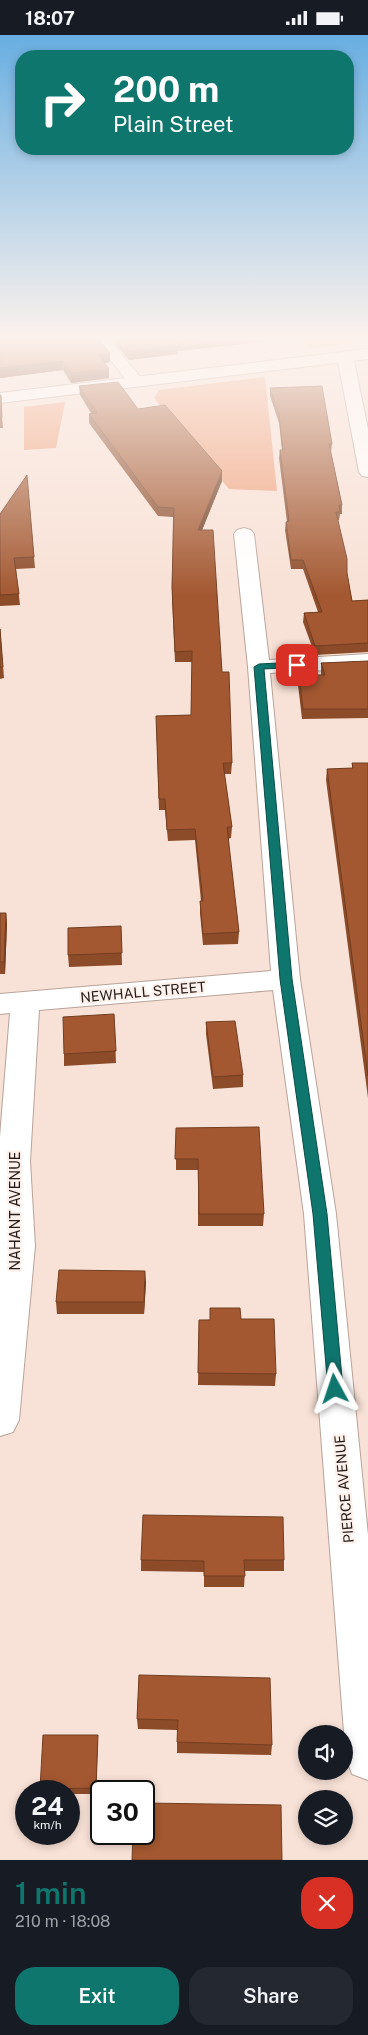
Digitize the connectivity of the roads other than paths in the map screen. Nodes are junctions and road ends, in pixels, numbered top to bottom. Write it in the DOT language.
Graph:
graph roads {
  1 [pos="359,425"];
  2 [pos="368,471"];
  3 [pos="244,534"];
  4 [pos="368,661"];
  5 [pos="259,667"];
  6 [pos="286,979"];
  7 [pos="13,1003"];
  8 [pos="9,1246"];
  9 [pos="0,1420"];
  10 [pos="368,1758"];
  1 -- 2 [label="street"];
  3 -- 5 [label="street, PIERCE AVENUE"];
  4 -- 5 [label="street"];
  5 -- 6 [label="street, PIERCE AVENUE"];
  6 -- 7 [label="street, NEWHALL STREET"];
  6 -- 10 [label="street, PIERCE AVENUE"];
  7 -- 8 [label="street, NAHANT AVENUE"];
  8 -- 9 [label="street, NAHANT AVENUE"];
}
